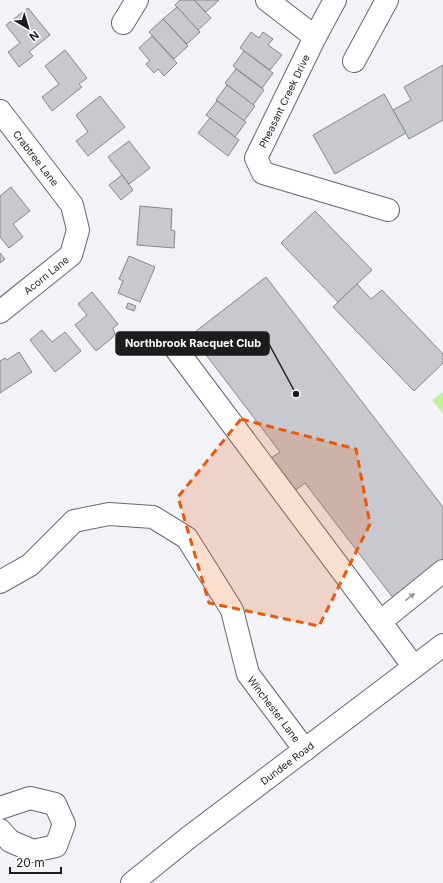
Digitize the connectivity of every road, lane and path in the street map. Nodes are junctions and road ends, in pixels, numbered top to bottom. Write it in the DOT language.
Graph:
graph roads {
  1 [pos="137,0"];
  2 [pos="267,0"];
  3 [pos="335,0"];
  4 [pos="387,0"];
  5 [pos="123,23"];
  6 [pos="315,37"];
  7 [pos="354,61"];
  8 [pos="0,111"];
  9 [pos="72,205"];
  10 [pos="388,210"];
  11 [pos="0,312"];
  12 [pos="173,345"];
  13 [pos="443,571"];
  14 [pos="0,582"];
  15 [pos="380,622"];
  16 [pos="443,645"];
  17 [pos="414,667"];
  18 [pos="305,750"];
  19 [pos="0,808"];
  20 [pos="0,830"];
  21 [pos="132,883"];
  1 -- 5 [label="street"];
  2 -- 6 [label="street"];
  3 -- 6 [label="street, Pheasant Creek Drive"];
  4 -- 7 [label="street"];
  6 -- 10 [label="street, Pheasant Creek Drive"];
  8 -- 9 [label="street, Crabtree Lane"];
  9 -- 11 [label="street, Acorn Lane"];
  12 -- 15 [label="street"];
  15 -- 13 [label="street, one-way"];
  14 -- 18 [label="street, Winchester Lane"];
  15 -- 17 [label="street"];
  16 -- 17 [label="street, Dundee Road"];
  17 -- 18 [label="street, Dundee Road"];
  18 -- 21 [label="street, Dundee Road"];
  19 -- 20 [label="street"];
}
